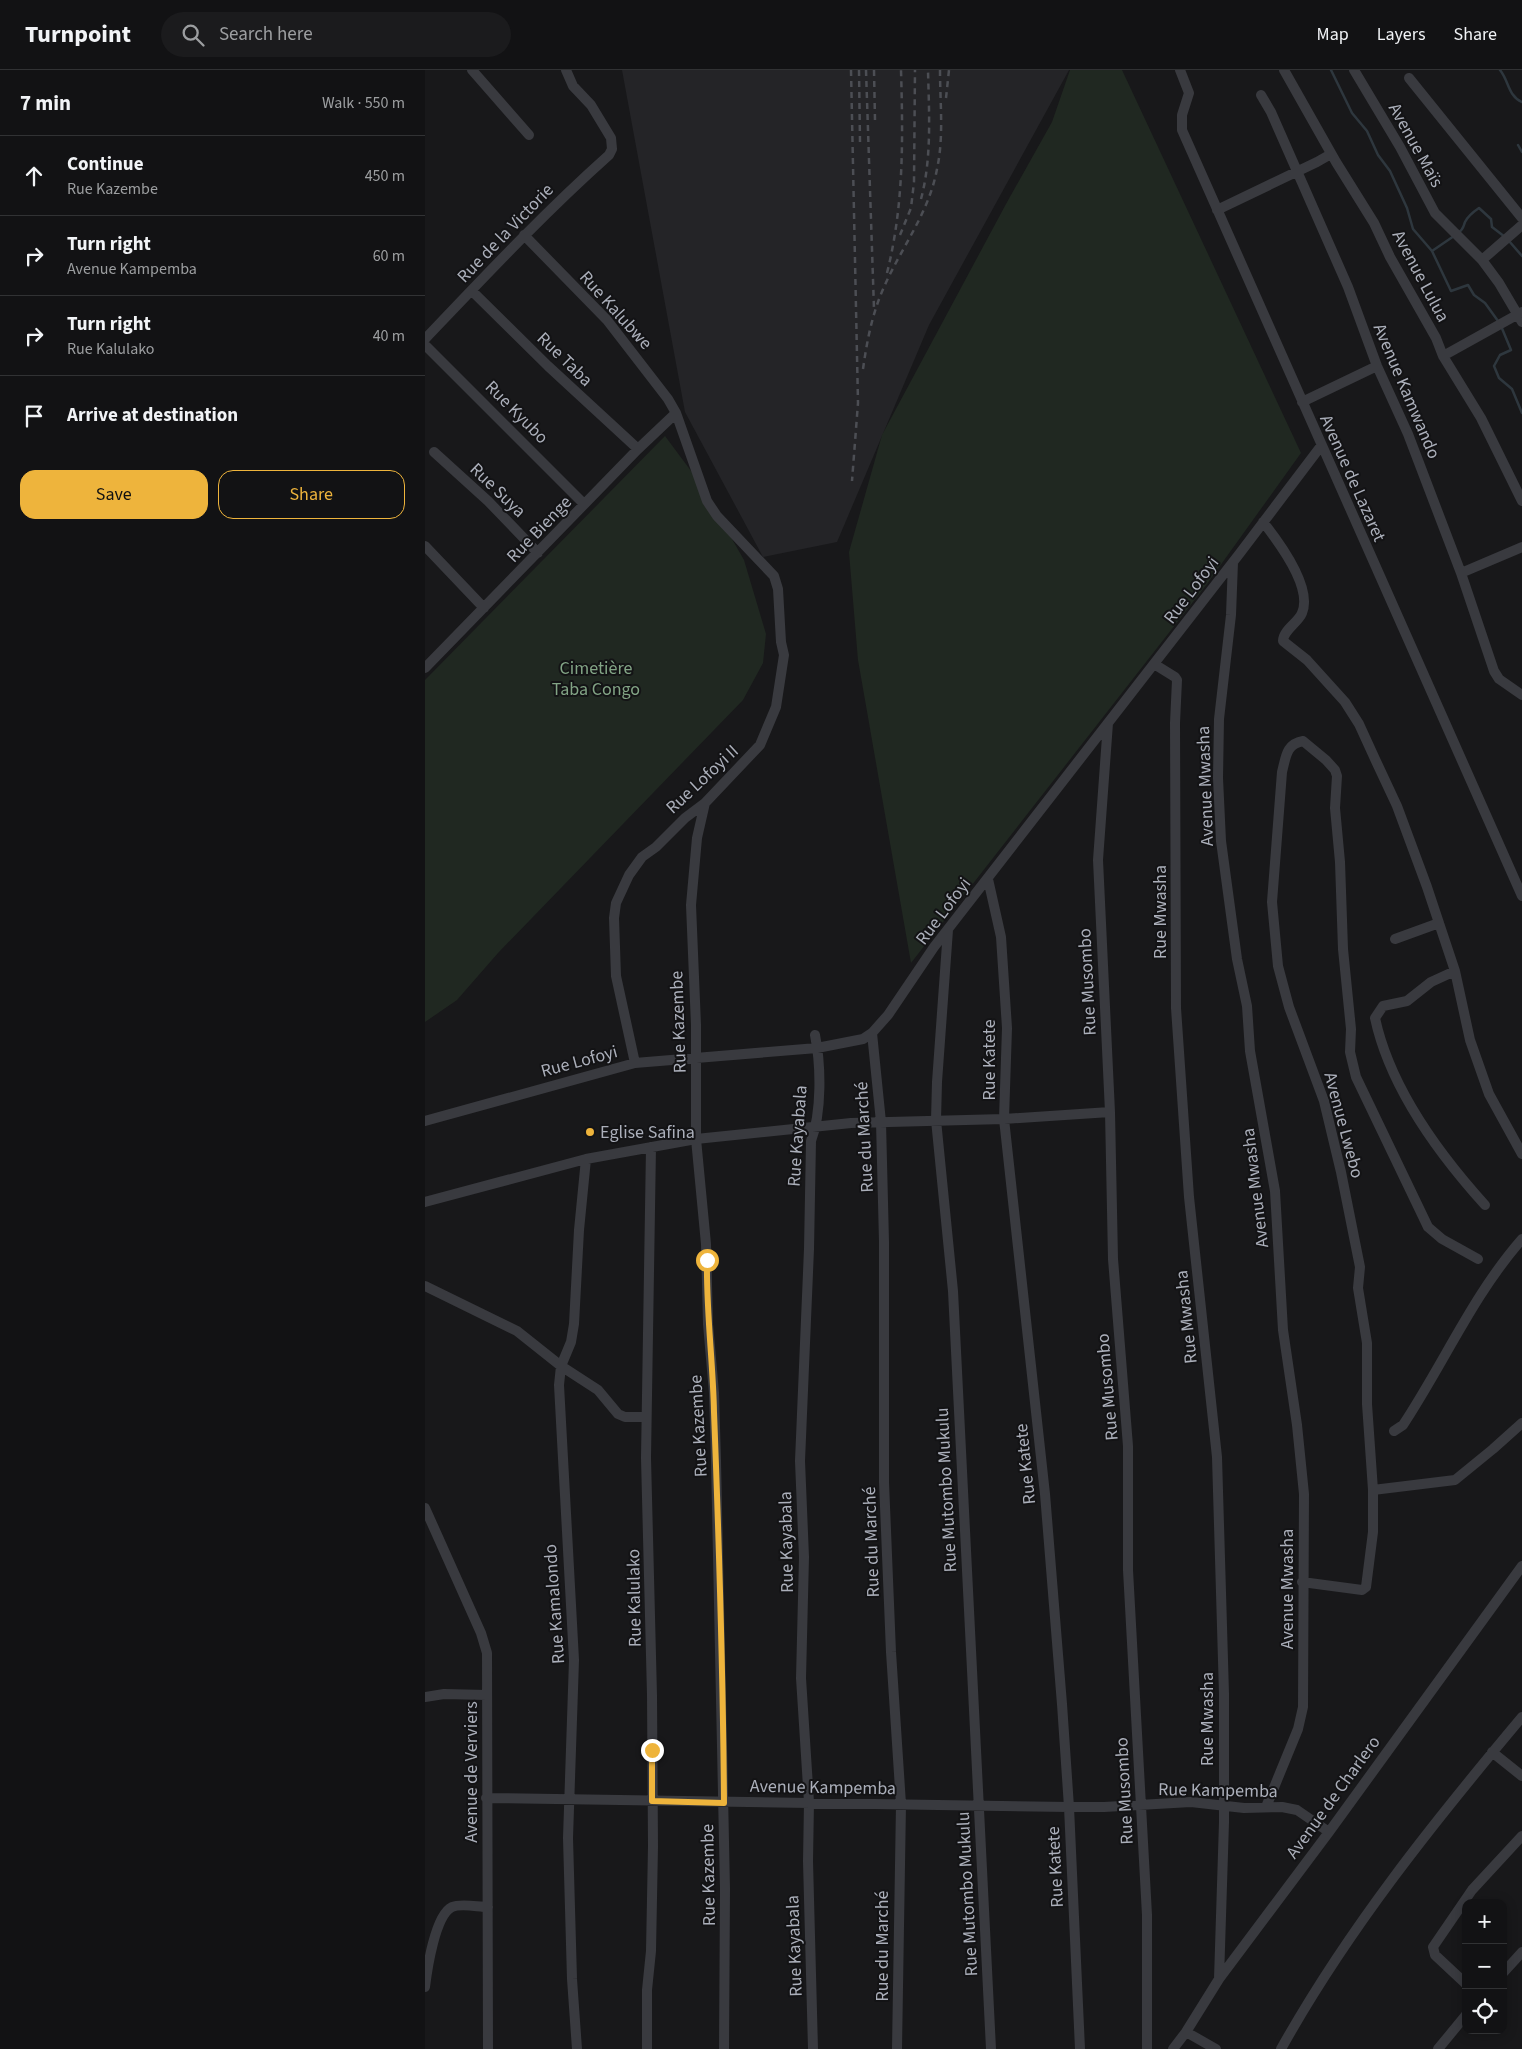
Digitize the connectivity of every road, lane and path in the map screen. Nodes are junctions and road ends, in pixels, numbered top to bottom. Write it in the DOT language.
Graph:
graph roads {
  1 [pos="472,70"];
  2 [pos="487,70"];
  3 [pos="565,70"];
  4 [pos="1181,70"];
  5 [pos="1284,70"];
  6 [pos="1354,70"];
  7 [pos="1409,78"];
  8 [pos="481,80"];
  9 [pos="1261,95"];
  10 [pos="529,135"];
  11 [pos="1331,154"];
  12 [pos="1297,170"];
  13 [pos="1217,210"];
  14 [pos="1522,218"];
  15 [pos="1522,225"];
  16 [pos="524,234"];
  17 [pos="1482,260"];
  18 [pos="472,291"];
  19 [pos="1521,316"];
  20 [pos="425,339"];
  21 [pos="425,345"];
  22 [pos="1443,356"];
  23 [pos="1377,366"];
  24 [pos="1302,402"];
  25 [pos="676,413"];
  26 [pos="1321,446"];
  27 [pos="638,449"];
  28 [pos="434,452"];
  29 [pos="1522,500"];
  30 [pos="584,504"];
  31 [pos="1263,522"];
  32 [pos="425,546"];
  33 [pos="1522,547"];
  34 [pos="538,553"];
  35 [pos="1233,562"];
  36 [pos="1461,573"];
  37 [pos="484,608"];
  38 [pos="425,652"];
  39 [pos="429,664"];
  40 [pos="1154,664"];
  41 [pos="1522,695"];
  42 [pos="1108,723"];
  43 [pos="705,804"];
  44 [pos="988,879"];
  45 [pos="1522,896"];
  46 [pos="1439,923"];
  47 [pos="948,929"];
  48 [pos="1395,939"];
  49 [pos="1455,971"];
  50 [pos="872,1033"];
  51 [pos="815,1035"];
  52 [pos="817,1048"];
  53 [pos="697,1059"];
  54 [pos="635,1063"];
  55 [pos="1110,1112"];
  56 [pos="936,1120"];
  57 [pos="1005,1120"];
  58 [pos="425,1121"];
  59 [pos="881,1122"];
  60 [pos="816,1126"];
  61 [pos="696,1139"];
  62 [pos="651,1147"];
  63 [pos="1522,1154"];
  64 [pos="586,1159"];
  65 [pos="425,1202"];
  66 [pos="1485,1204"];
  67 [pos="1522,1240"];
  68 [pos="1478,1259"];
  69 [pos="425,1286"];
  70 [pos="561,1366"];
  71 [pos="647,1417"];
  72 [pos="1522,1423"];
  73 [pos="1394,1430"];
  74 [pos="1373,1490"];
  75 [pos="425,1508"];
  76 [pos="1522,1566"];
  77 [pos="1302,1582"];
  78 [pos="487,1695"];
  79 [pos="425,1697"];
  80 [pos="1522,1717"];
  81 [pos="1492,1752"];
  82 [pos="1522,1776"];
  83 [pos="487,1798"];
  84 [pos="570,1799"];
  85 [pos="652,1801"];
  86 [pos="809,1802"];
  87 [pos="724,1803"];
  88 [pos="901,1804"];
  89 [pos="1224,1804"];
  90 [pos="1141,1805"];
  91 [pos="979,1806"];
  92 [pos="1069,1807"];
  93 [pos="1266,1807"];
  94 [pos="1329,1832"];
  95 [pos="1522,1836"];
  96 [pos="487,1907"];
  97 [pos="1522,1952"];
  98 [pos="1507,1968"];
  99 [pos="1219,1979"];
  100 [pos="1462,1980"];
  101 [pos="425,1987"];
  102 [pos="1462,2020"];
  103 [pos="1186,2032"];
  104 [pos="488,2049"];
  105 [pos="577,2049"];
  106 [pos="647,2049"];
  107 [pos="724,2049"];
  108 [pos="813,2049"];
  109 [pos="897,2049"];
  110 [pos="991,2049"];
  111 [pos="1080,2049"];
  112 [pos="1147,2049"];
  113 [pos="1173,2049"];
  114 [pos="1216,2049"];
  115 [pos="1281,2049"];
  116 [pos="1438,2049"];
  1 -- 8 [label="street"];
  2 -- 8 [label="street"];
  3 -- 16 [label="street, Rue de la Victorie"];
  4 -- 13 [label="street, Avenue de Lazaret"];
  5 -- 11 [label="street, Avenue Lulua"];
  6 -- 17 [label="street, Avenue Maïs"];
  7 -- 14 [label="street"];
  8 -- 10 [label="street"];
  9 -- 12 [label="street, Avenue Kamwando"];
  11 -- 12 [label="street"];
  11 -- 22 [label="street, Avenue Lulua"];
  12 -- 13 [label="street"];
  12 -- 23 [label="street, Avenue Kamwando"];
  13 -- 24 [label="street, Avenue de Lazaret"];
  15 -- 17 [label="street"];
  16 -- 18 [label="street, Rue de la Victorie"];
  16 -- 25 [label="street, Rue Kalubwe"];
  17 -- 19 [label="street, Avenue Maïs"];
  18 -- 20 [label="street, Rue de la Victorie"];
  18 -- 27 [label="street, Rue Taba"];
  19 -- 22 [label="street"];
  21 -- 30 [label="street, Rue Kyubo"];
  22 -- 29 [label="street, Avenue Lulua"];
  23 -- 24 [label="street"];
  23 -- 36 [label="street, Avenue Kamwando"];
  24 -- 26 [label="street, Avenue de Lazaret"];
  25 -- 27 [label="street, Rue Bienge"];
  25 -- 43 [label="street, Rue Lofoyi II"];
  26 -- 31 [label="street, Rue Lofoyi"];
  26 -- 45 [label="street, Avenue de Lazaret"];
  27 -- 30 [label="street, Rue Bienge"];
  28 -- 34 [label="street, Rue Suya"];
  30 -- 34 [label="street, Rue Bienge"];
  31 -- 35 [label="street, Rue Lofoyi"];
  31 -- 46 [label="street"];
  32 -- 37 [label="street"];
  33 -- 36 [label="street"];
  34 -- 37 [label="street, Rue Bienge"];
  35 -- 40 [label="street, Rue Lofoyi"];
  35 -- 77 [label="street, Avenue Mwasha"];
  36 -- 41 [label="street, Avenue Kamwando"];
  37 -- 39 [label="street, Rue Bienge"];
  38 -- 39 [label="street"];
  40 -- 42 [label="street, Rue Lofoyi"];
  40 -- 89 [label="street, Rue Mwasha"];
  42 -- 44 [label="street, Rue Lofoyi"];
  42 -- 55 [label="street, Rue Musombo"];
  43 -- 53 [label="street, Rue Kazembe"];
  43 -- 54 [label="street, Rue Lofoyi II"];
  44 -- 47 [label="street, Rue Lofoyi"];
  44 -- 57 [label="street, Rue Katete"];
  46 -- 48 [label="street"];
  46 -- 49 [label="street"];
  47 -- 50 [label="street, Rue Lofoyi"];
  47 -- 56 [label="street, Rue Mutombo Mukulu"];
  49 -- 63 [label="street"];
  49 -- 66 [label="street"];
  50 -- 52 [label="street, Rue Lofoyi"];
  50 -- 59 [label="street, Rue du Marché"];
  51 -- 52 [label="street, Rue Kayabala"];
  52 -- 53 [label="street, Rue Lofoyi"];
  52 -- 60 [label="street, Rue Kayabala"];
  53 -- 54 [label="street, Rue Lofoyi"];
  53 -- 61 [label="street, Rue Kazembe"];
  54 -- 58 [label="street, Rue Lofoyi"];
  55 -- 57 [label="street"];
  55 -- 90 [label="street, Rue Musombo"];
  56 -- 57 [label="street"];
  56 -- 59 [label="street"];
  56 -- 91 [label="street, Rue Mutombo Mukulu"];
  57 -- 92 [label="street, Rue Katete"];
  59 -- 60 [label="street"];
  59 -- 88 [label="street, Rue du Marché"];
  60 -- 61 [label="street"];
  60 -- 86 [label="street, Rue Kayabala"];
  61 -- 62 [label="street"];
  61 -- 87 [label="street, Rue Kazembe"];
  62 -- 64 [label="street"];
  62 -- 71 [label="street, Rue Kalulako"];
  64 -- 65 [label="street"];
  64 -- 70 [label="street, Rue Kamalondo"];
  67 -- 73 [label="street"];
  68 -- 74 [label="street, Avenue Lwebo"];
  69 -- 70 [label="street"];
  70 -- 71 [label="street"];
  70 -- 84 [label="street, Rue Kamalondo"];
  71 -- 85 [label="street, Rue Kalulako"];
  72 -- 74 [label="street"];
  74 -- 77 [label="street, Avenue Lwebo"];
  75 -- 78 [label="street, Avenue de Verviers"];
  76 -- 94 [label="street, Avenue de Charlero"];
  77 -- 93 [label="street, Avenue Mwasha"];
  78 -- 79 [label="street"];
  78 -- 83 [label="street, Avenue de Verviers"];
  80 -- 81 [label="street"];
  81 -- 82 [label="street"];
  81 -- 115 [label="street"];
  83 -- 84 [label="street, Avenue Kampemba"];
  83 -- 96 [label="street, Avenue de Verviers"];
  84 -- 85 [label="street, Avenue Kampemba"];
  84 -- 105 [label="street, Rue Kamalondo"];
  85 -- 87 [label="street, Avenue Kampemba"];
  85 -- 106 [label="street, Rue Kalulako"];
  86 -- 87 [label="street, Avenue Kampemba"];
  86 -- 88 [label="street, Avenue Kampemba"];
  86 -- 108 [label="street, Rue Kayabala"];
  87 -- 107 [label="street, Rue Kazembe"];
  88 -- 91 [label="street, Avenue Kampemba"];
  88 -- 109 [label="street, Rue du Marché"];
  89 -- 90 [label="street, Rue Kampemba"];
  89 -- 93 [label="street, Rue Kampemba"];
  89 -- 99 [label="street, Rue Mwasha"];
  90 -- 92 [label="street, Rue Kampemba"];
  90 -- 112 [label="street, Rue Musombo"];
  91 -- 92 [label="street, Rue Kampemba"];
  91 -- 110 [label="street, Rue Mutombo Mukulu"];
  92 -- 111 [label="street, Rue Katete"];
  93 -- 94 [label="street, Rue Kampemba"];
  94 -- 99 [label="street, Avenue de Charlero"];
  95 -- 100 [label="street"];
  96 -- 101 [label="street"];
  96 -- 104 [label="street, Avenue de Verviers"];
  97 -- 98 [label="street"];
  99 -- 103 [label="street, Avenue de Charlero"];
  102 -- 116 [label="street"];
  103 -- 113 [label="street, Avenue de Charlero"];
  103 -- 114 [label="street"];
}
